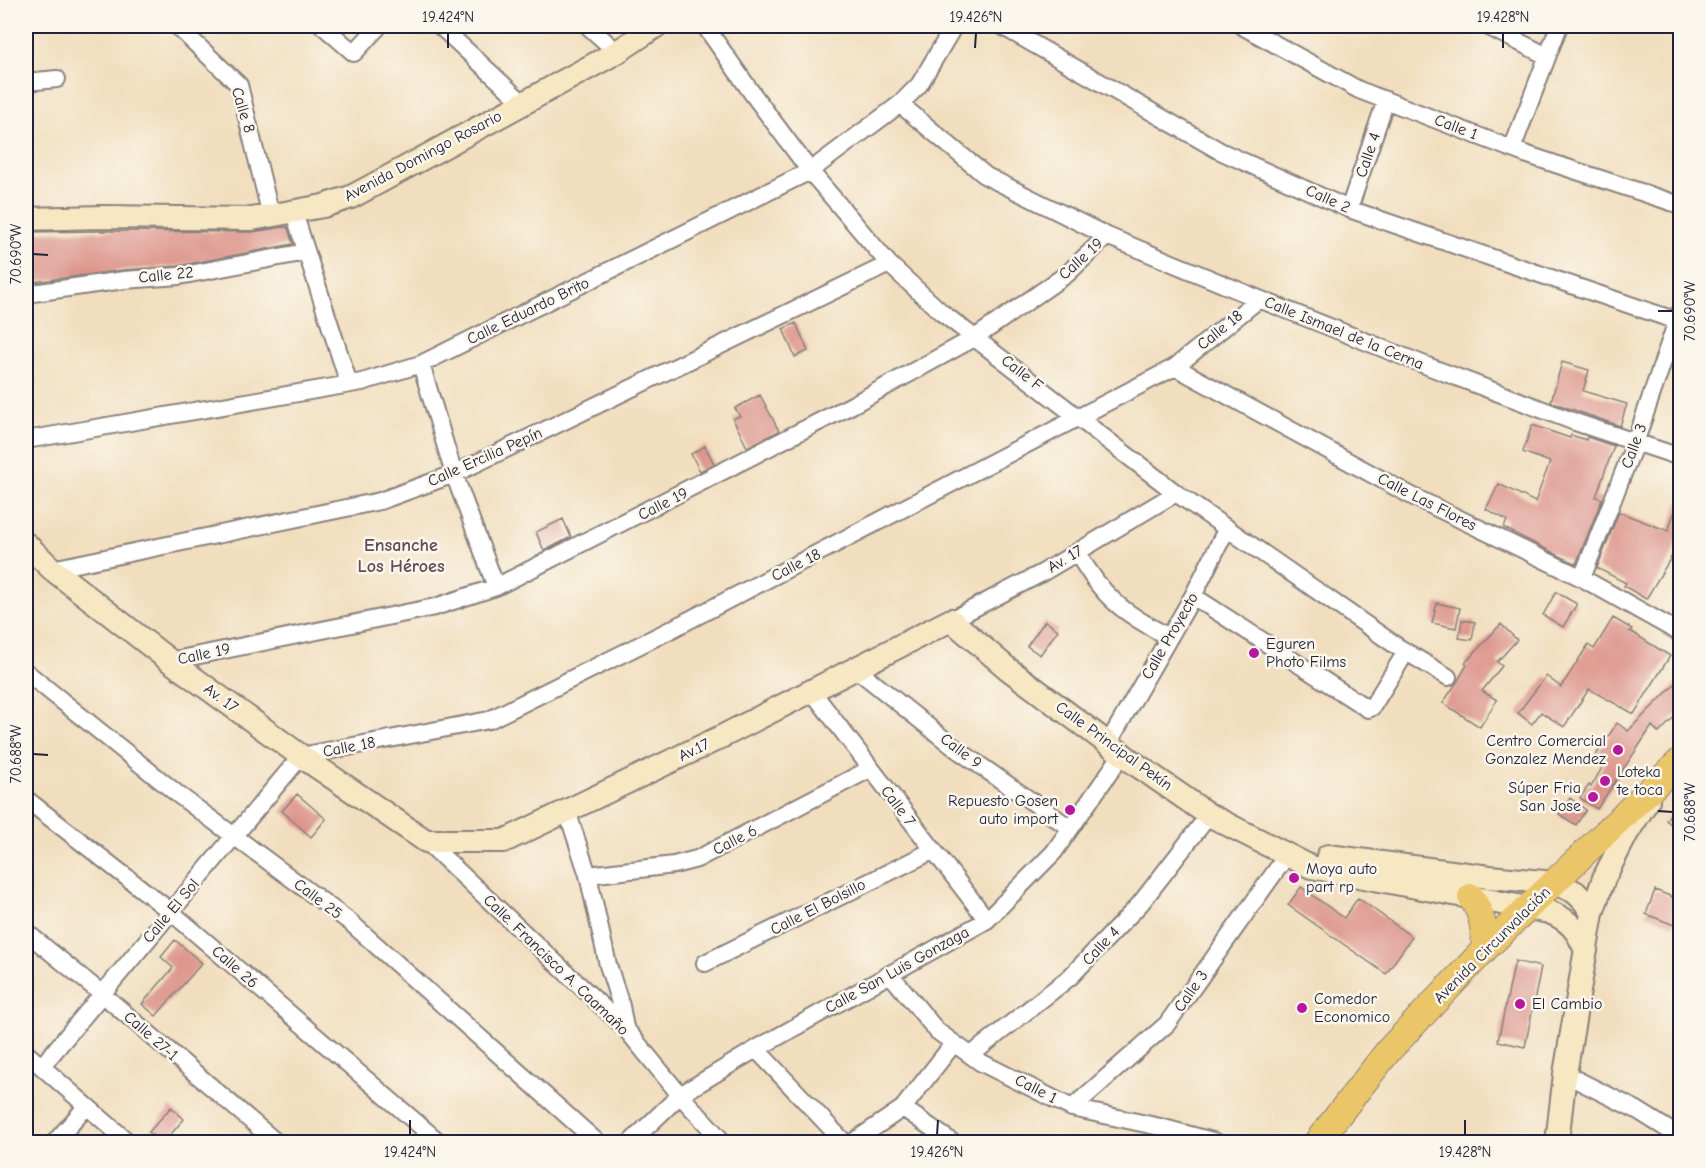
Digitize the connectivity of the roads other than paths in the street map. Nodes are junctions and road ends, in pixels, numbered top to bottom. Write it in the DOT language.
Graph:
graph roads {
  1 [pos="177,26"];
  2 [pos="323,26"];
  3 [pos="379,26"];
  4 [pos="440,26"];
  5 [pos="588,26"];
  6 [pos="656,26"];
  7 [pos="705,26"];
  8 [pos="954,26"];
  9 [pos="1002,26"];
  10 [pos="1242,26"];
  11 [pos="1487,26"];
  12 [pos="1559,26"];
  13 [pos="616,52"];
  14 [pos="1547,56"];
  15 [pos="57,79"];
  16 [pos="26,82"];
  17 [pos="1386,100"];
  18 [pos="523,103"];
  19 [pos="900,104"];
  20 [pos="1512,148"];
  21 [pos="810,171"];
  22 [pos="1680,205"];
  23 [pos="1349,209"];
  24 [pos="294,213"];
  25 [pos="271,216"];
  26 [pos="26,219"];
  27 [pos="1107,236"];
  28 [pos="306,252"];
  29 [pos="889,264"];
  30 [pos="26,294"];
  31 [pos="1259,299"];
  32 [pos="1678,316"];
  33 [pos="976,337"];
  34 [pos="421,364"];
  35 [pos="1175,367"];
  36 [pos="349,384"];
  37 [pos="1078,416"];
  38 [pos="26,440"];
  39 [pos="1635,442"];
  40 [pos="1680,457"];
  41 [pos="454,474"];
  42 [pos="1176,493"];
  43 [pos="1227,528"];
  44 [pos="26,544"];
  45 [pos="1077,552"];
  46 [pos="52,569"];
  47 [pos="1582,578"];
  48 [pos="496,587"];
  49 [pos="1193,596"];
  50 [pos="951,620"];
  51 [pos="1680,633"];
  52 [pos="1169,637"];
  53 [pos="1406,652"];
  54 [pos="170,661"];
  55 [pos="855,668"];
  56 [pos="26,672"];
  57 [pos="1448,677"];
  58 [pos="811,690"];
  59 [pos="1116,748"];
  60 [pos="301,756"];
  61 [pos="1680,761"];
  62 [pos="870,769"];
  63 [pos="1657,785"];
  64 [pos="26,799"];
  65 [pos="567,812"];
  66 [pos="1209,815"];
  67 [pos="1070,828"];
  68 [pos="234,836"];
  69 [pos="426,841"];
  70 [pos="932,850"];
  71 [pos="1287,855"];
  72 [pos="588,875"];
  73 [pos="1555,883"];
  74 [pos="1471,897"];
  75 [pos="1528,907"];
  76 [pos="170,912"];
  77 [pos="1592,913"];
  78 [pos="987,920"];
  79 [pos="26,932"];
  80 [pos="1485,949"];
  81 [pos="1586,951"];
  82 [pos="705,963"];
  83 [pos="890,974"];
  84 [pos="101,993"];
  85 [pos="625,1028"];
  86 [pos="954,1043"];
  87 [pos="756,1049"];
  88 [pos="26,1053"];
  89 [pos="971,1055"];
  90 [pos="42,1066"];
  91 [pos="1565,1074"];
  92 [pos="680,1095"];
  93 [pos="86,1107"];
  94 [pos="903,1108"];
  95 [pos="1072,1108"];
  96 [pos="1680,1137"];
  97 [pos="55,1143"];
  98 [pos="128,1143"];
  99 [pos="276,1143"];
  100 [pos="440,1143"];
  101 [pos="597,1143"];
  102 [pos="631,1143"];
  103 [pos="723,1143"];
  104 [pos="844,1143"];
  105 [pos="853,1143"];
  106 [pos="952,1143"];
  107 [pos="1216,1143"];
  108 [pos="1317,1143"];
  109 [pos="1557,1143"];
  1 -- 25 [label="street, Calle 8"];
  2 -- 3 [label="street"];
  4 -- 18 [label="street"];
  5 -- 13 [label="street"];
  6 -- 13 [label="main road, Avenida Domingo Rosario"];
  7 -- 21 [label="street, Calle F"];
  8 -- 19 [label="street, Calle Eduardo Brito"];
  9 -- 23 [label="street, Calle 2"];
  10 -- 17 [label="street, Calle 1"];
  11 -- 14 [label="street"];
  12 -- 14 [label="street"];
  13 -- 18 [label="main road, Avenida Domingo Rosario"];
  14 -- 20 [label="street"];
  15 -- 16 [label="street"];
  17 -- 20 [label="street, Calle 1"];
  17 -- 23 [label="street, Calle 4"];
  18 -- 24 [label="main road, Avenida Domingo Rosario"];
  19 -- 21 [label="street, Calle Eduardo Brito"];
  19 -- 27 [label="street, Calle Ismael de la Cerna"];
  20 -- 22 [label="street, Calle 1"];
  21 -- 29 [label="street, Calle F"];
  21 -- 34 [label="street, Calle Eduardo Brito"];
  23 -- 32 [label="street, Calle 2"];
  24 -- 25 [label="main road, Avenida Domingo Rosario"];
  24 -- 28 [label="street"];
  25 -- 26 [label="main road, Avenida Domingo Rosario"];
  27 -- 31 [label="street, Calle Ismael de la Cerna"];
  27 -- 33 [label="street, Calle 19"];
  28 -- 30 [label="street, Calle 22"];
  28 -- 36 [label="street"];
  29 -- 33 [label="street, Calle F"];
  29 -- 41 [label="street, Calle Ercilia Pepín"];
  31 -- 35 [label="street, Calle 18"];
  31 -- 39 [label="street, Calle Ismael de la Cerna"];
  32 -- 39 [label="street, Calle 3"];
  33 -- 37 [label="street, Calle F"];
  33 -- 48 [label="street, Calle 19"];
  34 -- 36 [label="street, Calle Eduardo Brito"];
  34 -- 41 [label="street"];
  35 -- 37 [label="street, Calle 18"];
  35 -- 47 [label="street, Calle Las Flores"];
  36 -- 38 [label="street, Calle Eduardo Brito"];
  37 -- 42 [label="street, Calle F"];
  37 -- 60 [label="street, Calle 18"];
  39 -- 40 [label="street, Calle Ismael de la Cerna"];
  39 -- 47 [label="street, Calle 3"];
  41 -- 46 [label="street, Calle Ercilia Pepín"];
  41 -- 48 [label="street"];
  42 -- 43 [label="street, Calle F"];
  42 -- 45 [label="street, Av. 17"];
  43 -- 49 [label="street, Calle Proyecto"];
  43 -- 53 [label="street, Calle F"];
  44 -- 46 [label="main road, Av. 17"];
  45 -- 50 [label="street, Av. 17"];
  45 -- 52 [label="street"];
  46 -- 54 [label="main road, Av. 17"];
  47 -- 51 [label="street, Calle Las Flores"];
  48 -- 54 [label="street, Calle 19"];
  49 -- 52 [label="street, Calle Proyecto"];
  49 -- 53 [label="street"];
  50 -- 55 [label="main road, Av.17"];
  50 -- 59 [label="main road, Calle Principal Pekín"];
  52 -- 59 [label="street, Calle Proyecto"];
  53 -- 57 [label="street, Calle F"];
  54 -- 60 [label="main road, Av. 17"];
  55 -- 58 [label="main road, Av.17"];
  55 -- 67 [label="street, Calle 9"];
  56 -- 68 [label="street, Calle 25"];
  58 -- 62 [label="street, Calle 7"];
  58 -- 65 [label="main road, Av.17"];
  59 -- 66 [label="main road, Calle Principal Pekín"];
  59 -- 67 [label="street, Calle San Luis Gonzaga"];
  60 -- 68 [label="street, Calle El Sol"];
  60 -- 69 [label="main road, Av. 17"];
  61 -- 63 [label="main road, Avenida Circunvalación"];
  62 -- 70 [label="street, Calle 7"];
  62 -- 72 [label="street, Calle 6"];
  63 -- 73 [label="main road, Avenida Circunvalación"];
  63 -- 77 [label="main road"];
  64 -- 76 [label="street, Calle 26"];
  65 -- 69 [label="main road, Av.17"];
  65 -- 72 [label="street"];
  66 -- 71 [label="main road, Calle Principal Pekín"];
  66 -- 89 [label="street, Calle 4"];
  67 -- 78 [label="street, Calle San Luis Gonzaga"];
  68 -- 76 [label="street, Calle El Sol"];
  68 -- 101 [label="street, Calle 25"];
  69 -- 85 [label="street, Calle. Francisco A. Caamaño"];
  70 -- 78 [label="street, Calle 7"];
  70 -- 82 [label="street, Calle El Bolsillo"];
  71 -- 73 [label="main road, Calle Principal Pekín"];
  71 -- 74 [label="main road, Calle Principal Pekín"];
  71 -- 95 [label="street, Calle 3"];
  72 -- 85 [label="street"];
  73 -- 75 [label="main road, Avenida Circunvalación"];
  73 -- 77 [label="main road"];
  74 -- 75 [label="main road, Calle Principal Pekín"];
  74 -- 80 [label="main road"];
  75 -- 80 [label="main road, Avenida Circunvalación"];
  75 -- 81 [label="main road, Calle Principal Pekín"];
  76 -- 84 [label="street, Calle El Sol"];
  76 -- 100 [label="street, Calle 26"];
  77 -- 81 [label="main road"];
  78 -- 83 [label="street, Calle San Luis Gonzaga"];
  79 -- 84 [label="street, Calle 27-1"];
  80 -- 108 [label="main road, Avenida Circunvalación"];
  81 -- 91 [label="main road"];
  83 -- 86 [label="street, Calle 1"];
  83 -- 87 [label="street, Calle San Luis Gonzaga"];
  84 -- 90 [label="street, Calle El Sol"];
  84 -- 99 [label="street, Calle 27-1"];
  85 -- 92 [label="street, Calle. Francisco A. Caamaño"];
  86 -- 89 [label="street, Calle 1"];
  86 -- 94 [label="street"];
  87 -- 92 [label="street, Calle San Luis Gonzaga"];
  87 -- 104 [label="street"];
  88 -- 90 [label="street"];
  89 -- 95 [label="street, Calle 1"];
  90 -- 93 [label="street"];
  91 -- 96 [label="street"];
  91 -- 109 [label="main road"];
  92 -- 102 [label="street, Calle San Luis Gonzaga"];
  92 -- 103 [label="street, Calle. Francisco A. Caamaño"];
  93 -- 97 [label="street"];
  93 -- 98 [label="street"];
  94 -- 105 [label="street"];
  94 -- 106 [label="street"];
  95 -- 107 [label="street, Calle 1"];
}
